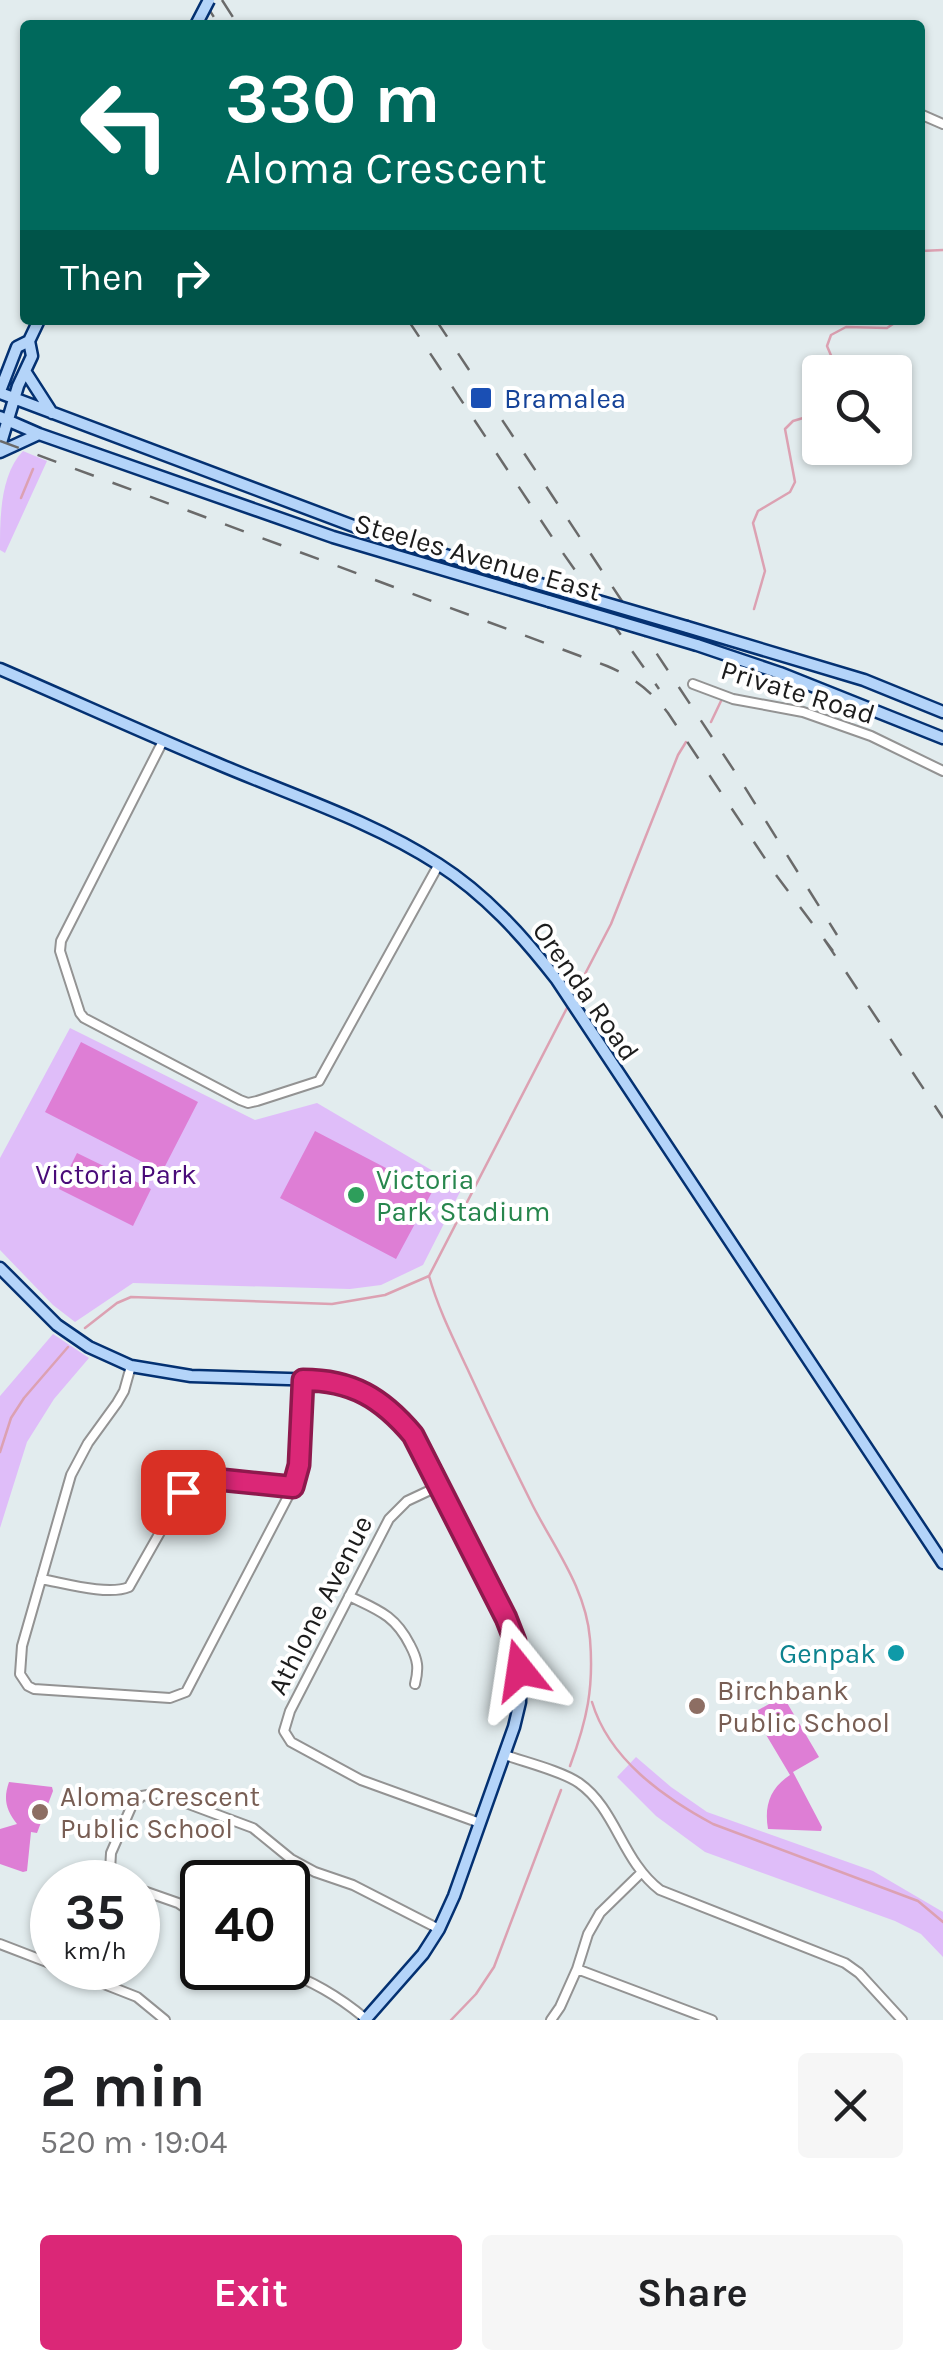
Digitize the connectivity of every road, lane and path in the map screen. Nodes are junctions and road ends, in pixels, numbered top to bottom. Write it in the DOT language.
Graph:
graph roads {
  1 [pos="37,325"];
  2 [pos="30,341"];
  3 [pos="5,365"];
  4 [pos="24,371"];
  5 [pos="0,392"];
  6 [pos="14,399"];
  7 [pos="52,414"];
  8 [pos="4,418"];
  9 [pos="39,434"];
  10 [pos="0,449"];
  11 [pos="364,530"];
  12 [pos="360,546"];
  13 [pos="0,669"];
  14 [pos="694,684"];
  15 [pos="943,712"];
  16 [pos="943,738"];
  17 [pos="163,741"];
  18 [pos="943,771"];
  19 [pos="439,864"];
  20 [pos="0,1268"];
  21 [pos="131,1366"];
  22 [pos="303,1380"];
  23 [pos="439,1486"];
  24 [pos="293,1487"];
  25 [pos="943,1563"];
  26 [pos="41,1579"];
  27 [pos="349,1596"];
  28 [pos="415,1684"];
  29 [pos="505,1755"];
  30 [pos="480,1823"];
  31 [pos="111,1860"];
  32 [pos="641,1874"];
  33 [pos="438,1930"];
  34 [pos="0,1944"];
  35 [pos="30,1956"];
  36 [pos="577,1969"];
  37 [pos="310,1981"];
  38 [pos="116,1990"];
  39 [pos="366,2019"];
  40 [pos="165,2020"];
  41 [pos="551,2020"];
  42 [pos="712,2020"];
  43 [pos="902,2020"];
  1 -- 2 [label="street"];
  2 -- 3 [label="street"];
  2 -- 4 [label="street"];
  3 -- 5 [label="street"];
  4 -- 6 [label="street"];
  4 -- 7 [label="street"];
  5 -- 6 [label="street, Steeles Avenue East"];
  6 -- 7 [label="street, Steeles Avenue East"];
  6 -- 8 [label="street"];
  7 -- 11 [label="street, Steeles Avenue East"];
  8 -- 9 [label="street, Steeles Avenue East"];
  8 -- 10 [label="street"];
  9 -- 10 [label="street"];
  9 -- 12 [label="street, Steeles Avenue East"];
  11 -- 12 [label="street"];
  11 -- 15 [label="street, Steeles Avenue East, bridge"];
  12 -- 16 [label="street, Steeles Avenue East, bridge"];
  13 -- 17 [label="street, Orenda Road"];
  14 -- 18 [label="street, Private Road"];
  17 -- 19 [label="street, Orenda Road"];
  17 -- 19 [label="street"];
  19 -- 25 [label="street, Orenda Road"];
  20 -- 21 [label="street"];
  21 -- 22 [label="street"];
  21 -- 26 [label="street"];
  22 -- 23 [label="street"];
  22 -- 24 [label="street"];
  23 -- 27 [label="street, Athlone Avenue"];
  23 -- 29 [label="street"];
  24 -- 26 [label="street"];
  24 -- 26 [label="street"];
  27 -- 28 [label="street"];
  27 -- 30 [label="street, Athlone Avenue"];
  29 -- 30 [label="street"];
  29 -- 32 [label="street"];
  30 -- 33 [label="street"];
  31 -- 33 [label="street"];
  32 -- 36 [label="street"];
  32 -- 43 [label="street"];
  33 -- 39 [label="street"];
  34 -- 35 [label="street"];
  36 -- 41 [label="street"];
  36 -- 42 [label="street"];
  37 -- 39 [label="street"];
  38 -- 40 [label="street"];
}
